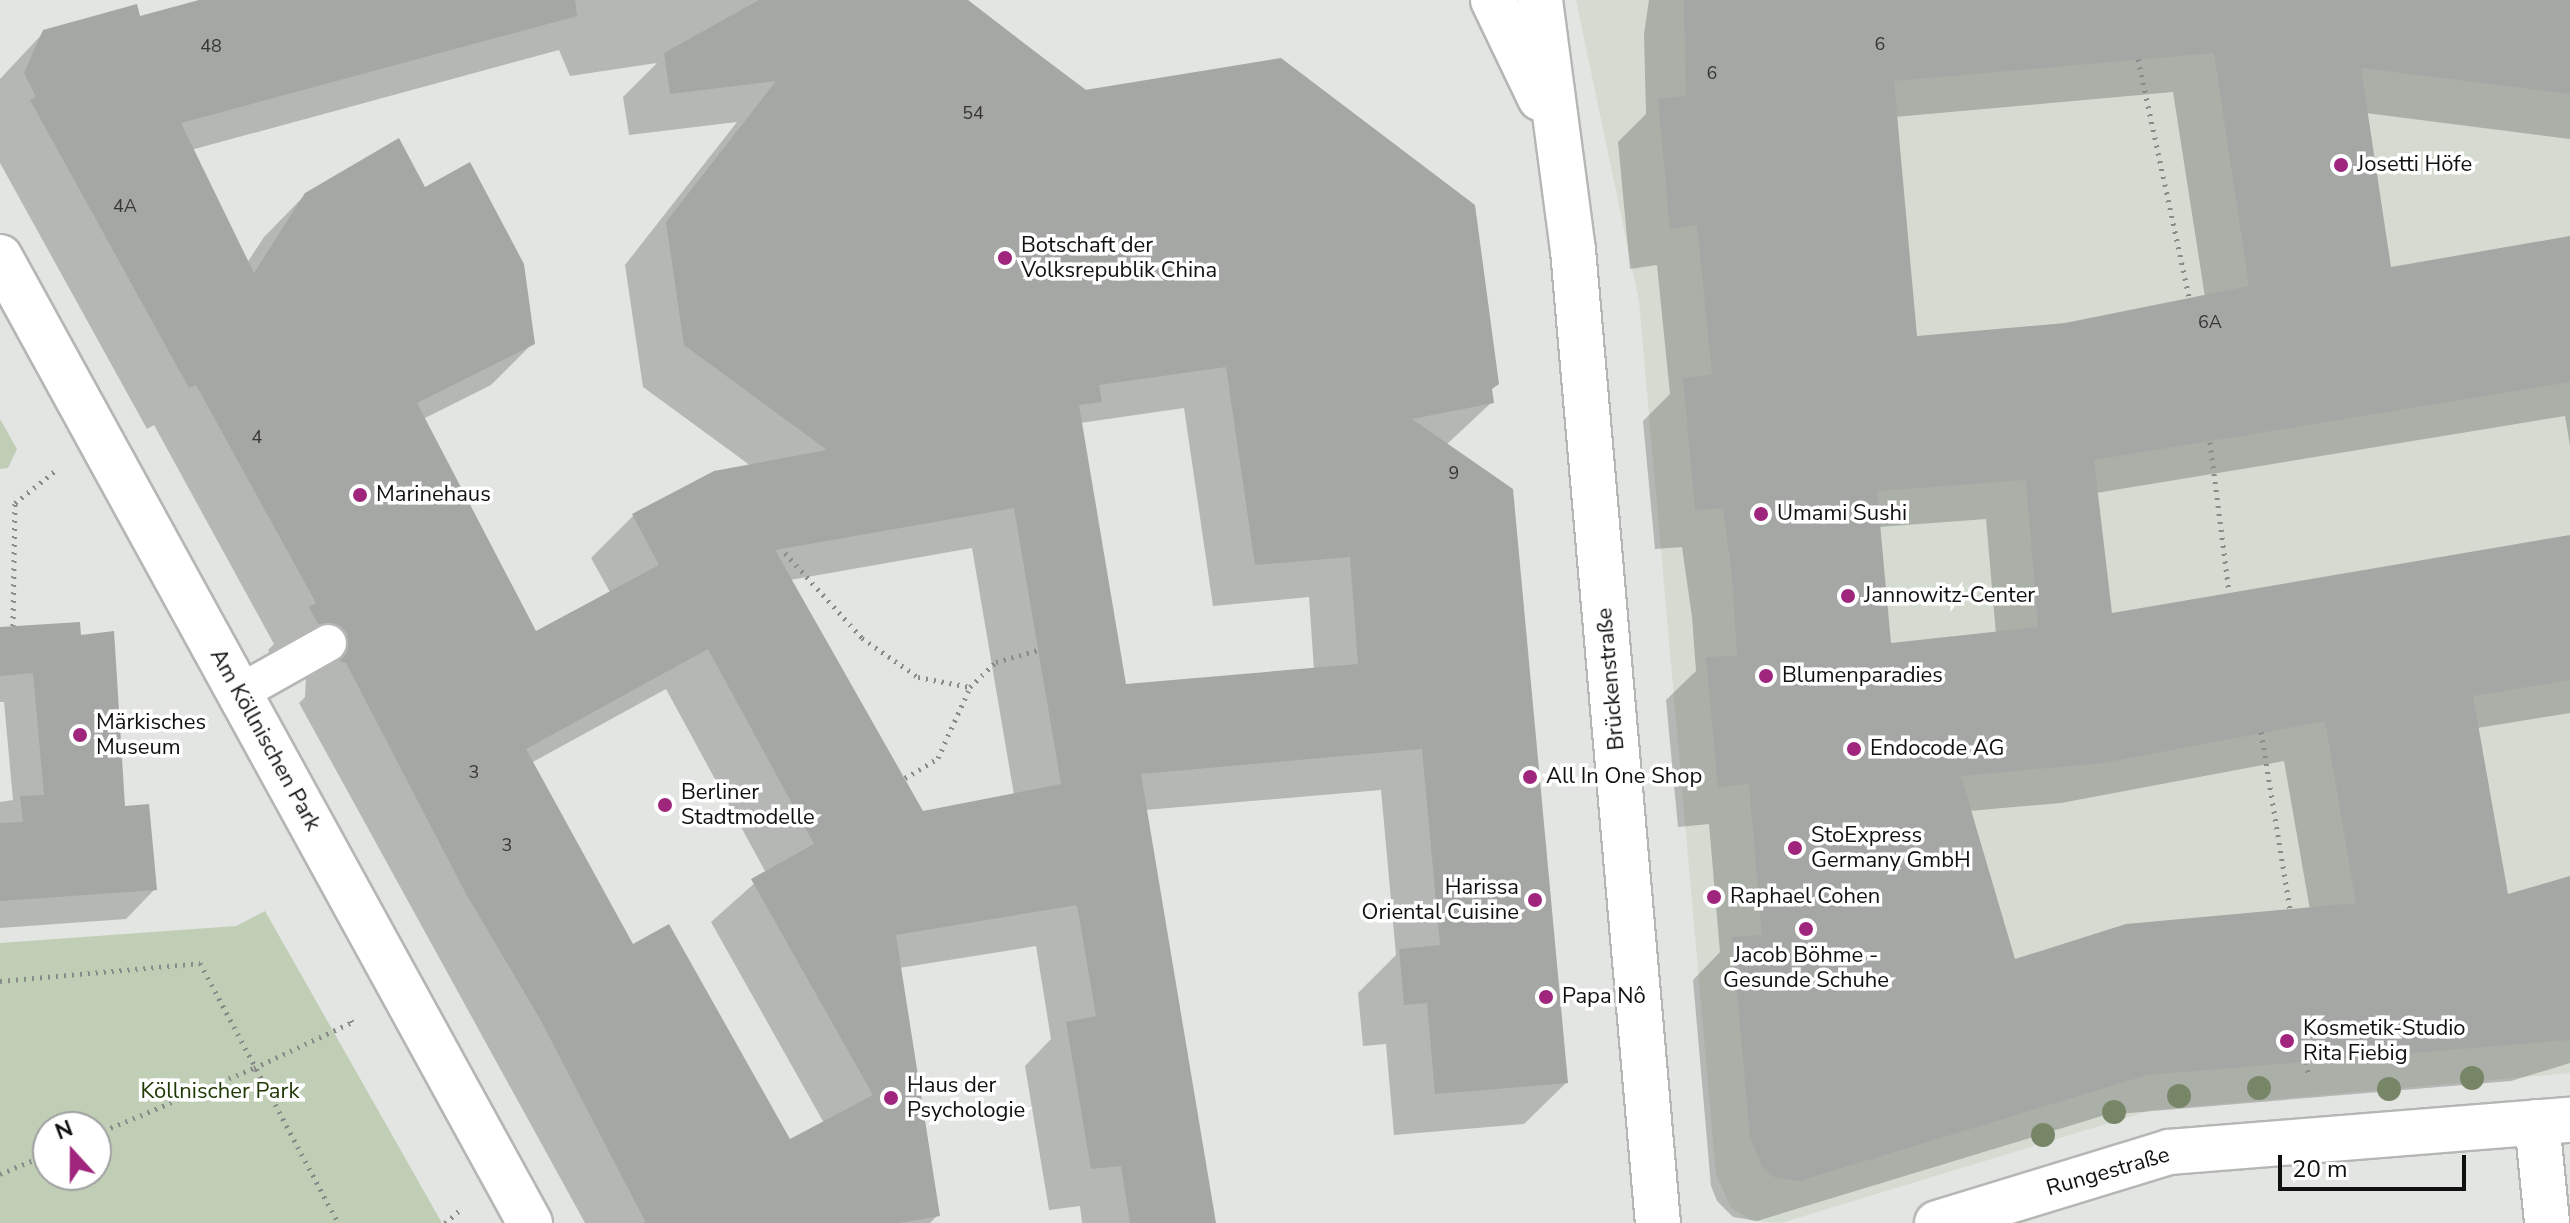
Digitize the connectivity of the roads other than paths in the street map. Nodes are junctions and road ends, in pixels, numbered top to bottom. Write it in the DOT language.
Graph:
graph roads {
  1 [pos="1493,0"];
  2 [pos="1540,0"];
  3 [pos="1558,136"];
  4 [pos="0,257"];
  5 [pos="328,643"];
  6 [pos="239,693"];
  7 [pos="2554,1121"];
  8 [pos="530,1223"];
  9 [pos="1658,1223"];
  10 [pos="1937,1223"];
  11 [pos="2547,1223"];
  1 -- 3 [label="street, Brückenstraße"];
  2 -- 3 [label="street, Brückenstraße"];
  3 -- 9 [label="street, Brückenstraße"];
  4 -- 6 [label="street, Am Köllnischen Park"];
  5 -- 6 [label="lane"];
  6 -- 8 [label="street, Am Köllnischen Park"];
  7 -- 10 [label="street, Rungestraße"];
  7 -- 11 [label="street"];
}
